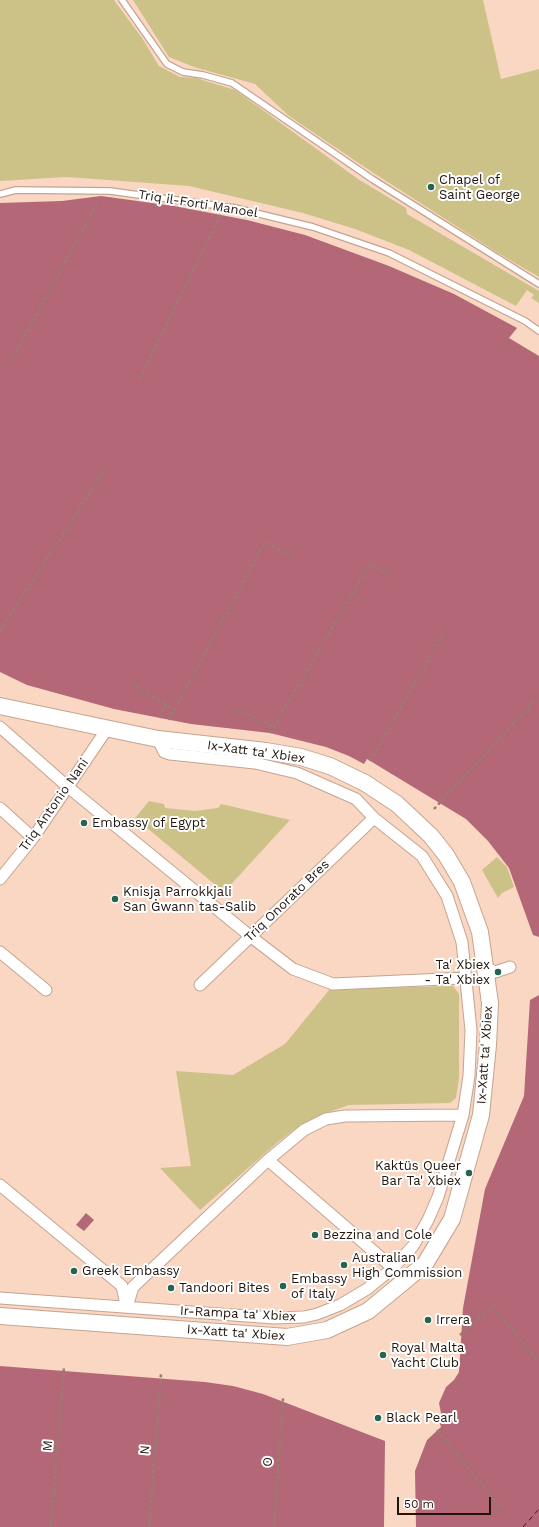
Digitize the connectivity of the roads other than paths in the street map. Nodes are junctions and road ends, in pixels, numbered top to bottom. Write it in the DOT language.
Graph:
graph roads {
  1 [pos="122,0"];
  2 [pos="0,194"];
  3 [pos="539,284"];
  4 [pos="539,331"];
  5 [pos="0,706"];
  6 [pos="0,727"];
  7 [pos="107,729"];
  8 [pos="158,740"];
  9 [pos="68,787"];
  10 [pos="0,808"];
  11 [pos="374,818"];
  12 [pos="33,838"];
  13 [pos="0,879"];
  14 [pos="250,936"];
  15 [pos="0,952"];
  16 [pos="485,967"];
  17 [pos="510,967"];
  18 [pos="466,978"];
  19 [pos="200,985"];
  20 [pos="46,990"];
  21 [pos="463,1115"];
  22 [pos="268,1160"];
  23 [pos="0,1185"];
  24 [pos="393,1268"];
  25 [pos="0,1298"];
  26 [pos="127,1307"];
  27 [pos="0,1316"];
  1 -- 3 [label="lane"];
  2 -- 4 [label="lane, Triq il-Forti Manoel"];
  5 -- 7 [label="main road, Ix-Xatt ta' Xbiex"];
  6 -- 9 [label="street"];
  7 -- 8 [label="main road, Ix-Xatt ta' Xbiex"];
  7 -- 9 [label="street, Triq Antonio Nani"];
  8 -- 11 [label="street, Ir-Rampa ta' Xbiex"];
  8 -- 16 [label="main road, Ix-Xatt ta' Xbiex"];
  9 -- 12 [label="street, Triq Antonio Nani"];
  9 -- 14 [label="street"];
  10 -- 12 [label="street"];
  11 -- 14 [label="street, Triq Onorato Bres"];
  11 -- 18 [label="street, Ir-Rampa ta' Xbiex"];
  12 -- 13 [label="street, Triq Antonio Nani"];
  14 -- 18 [label="street"];
  14 -- 19 [label="street, Triq Onorato Bres"];
  15 -- 20 [label="street"];
  16 -- 17 [label="street"];
  16 -- 27 [label="main road, Ix-Xatt ta' Xbiex"];
  18 -- 21 [label="street, Ir-Rampa ta' Xbiex"];
  21 -- 22 [label="street"];
  21 -- 24 [label="street, Ir-Rampa ta' Xbiex"];
  22 -- 24 [label="street"];
  22 -- 26 [label="street"];
  23 -- 26 [label="street"];
  24 -- 26 [label="street, Ir-Rampa ta' Xbiex"];
  25 -- 26 [label="street, Ir-Rampa ta' Xbiex"];
}
